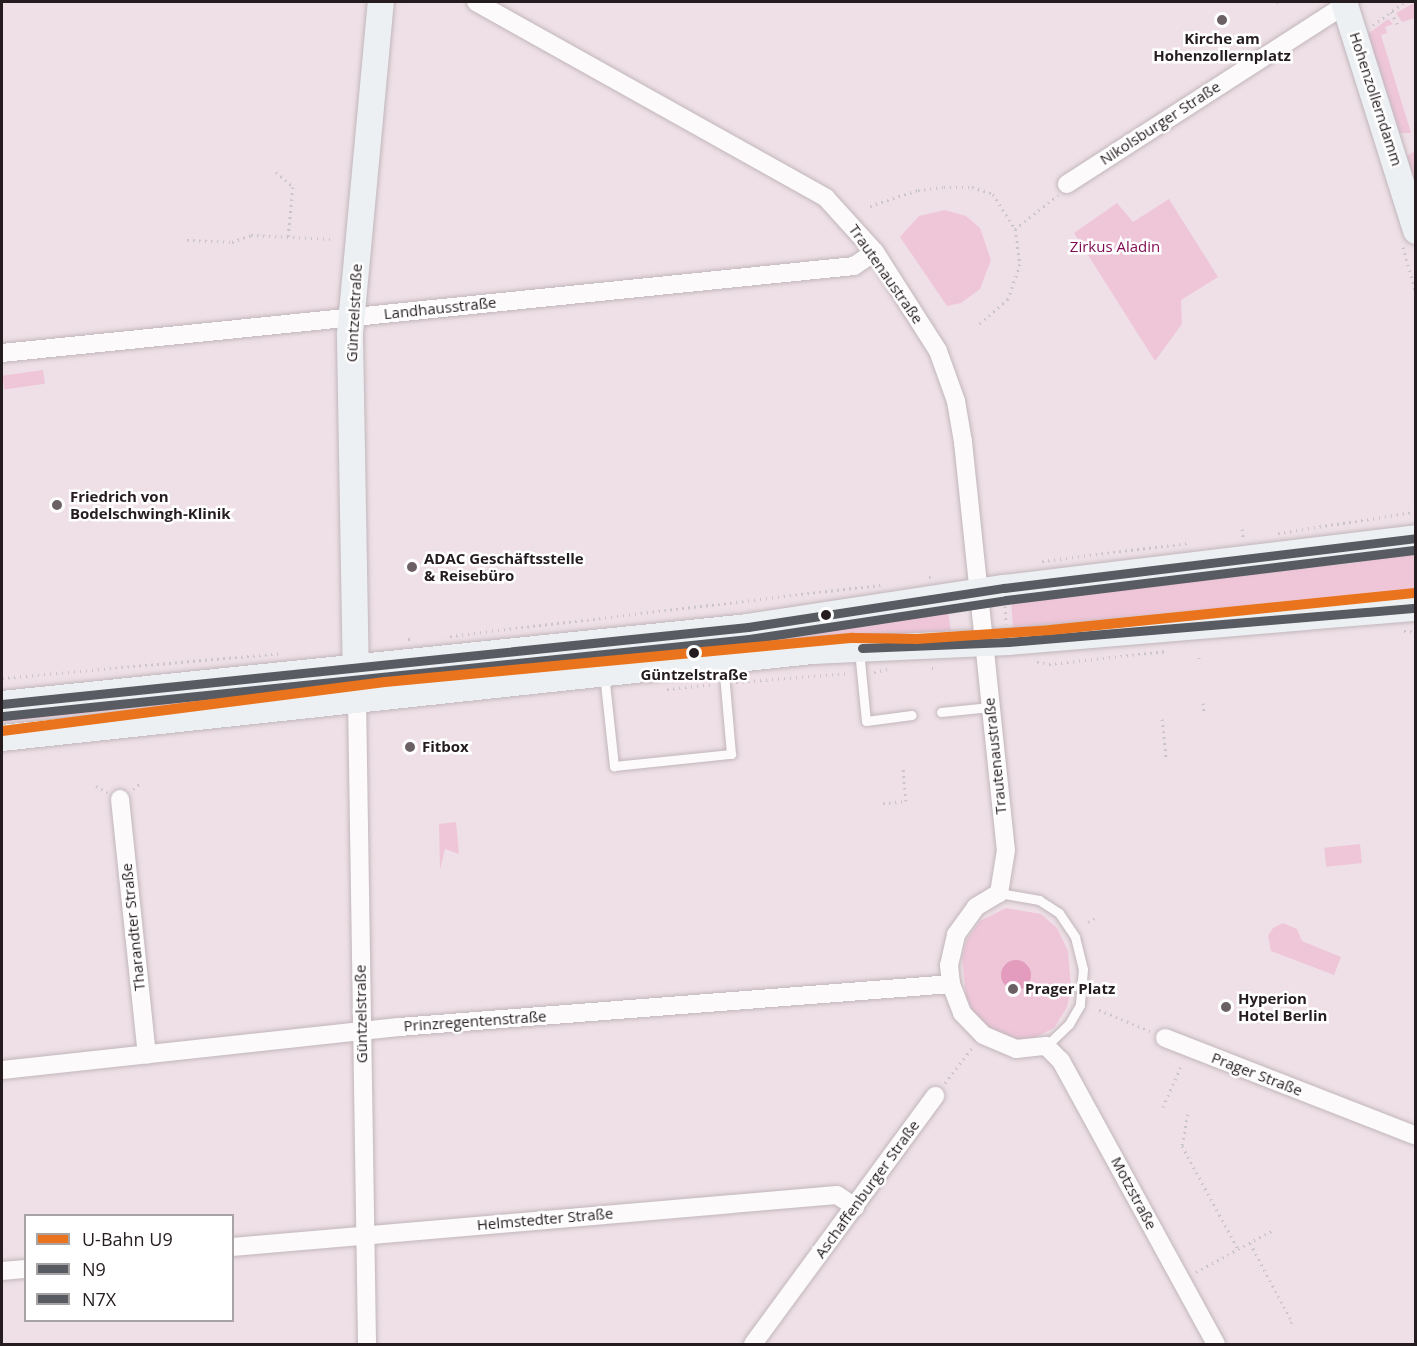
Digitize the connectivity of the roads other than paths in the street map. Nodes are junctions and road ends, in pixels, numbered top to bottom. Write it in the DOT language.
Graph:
graph roads {
  1 [pos="381,2"];
  2 [pos="476,2"];
  3 [pos="1346,2"];
  4 [pos="1067,184"];
  5 [pos="1416,231"];
  6 [pos="875,252"];
  7 [pos="351,317"];
  8 [pos="2,352"];
  9 [pos="1416,538"];
  10 [pos="978,592"];
  11 [pos="1416,608"];
  12 [pos="984,643"];
  13 [pos="442,648"];
  14 [pos="858,648"];
  15 [pos="723,660"];
  16 [pos="356,666"];
  17 [pos="603,672"];
  18 [pos="446,688"];
  19 [pos="357,698"];
  20 [pos="2,704"];
  21 [pos="990,707"];
  22 [pos="941,712"];
  23 [pos="912,715"];
  24 [pos="2,738"];
  25 [pos="120,799"];
  26 [pos="999,893"];
  27 [pos="951,984"];
  28 [pos="362,1032"];
  29 [pos="1165,1038"];
  30 [pos="1046,1046"];
  31 [pos="147,1055"];
  32 [pos="2,1070"];
  33 [pos="935,1096"];
  34 [pos="1416,1136"];
  35 [pos="855,1207"];
  36 [pos="364,1233"];
  37 [pos="234,1247"];
  38 [pos="24,1269"];
  39 [pos="2,1271"];
  40 [pos="367,1344"];
  41 [pos="753,1344"];
  42 [pos="1216,1344"];
  1 -- 7 [label="main road, Güntzelstraße"];
  2 -- 6 [label="street, Trautenaustraße"];
  3 -- 4 [label="street, Nikolsburger Straße"];
  3 -- 5 [label="main road, Hohenzollerndamm"];
  6 -- 7 [label="street, Landhausstraße"];
  6 -- 10 [label="street, Trautenaustraße"];
  7 -- 8 [label="street, Landhausstraße"];
  7 -- 16 [label="main road, Güntzelstraße"];
  9 -- 10 [label="main road"];
  10 -- 12 [label="street, Trautenaustraße"];
  10 -- 13 [label="main road"];
  11 -- 12 [label="main road"];
  12 -- 14 [label="main road"];
  12 -- 21 [label="street, Trautenaustraße"];
  13 -- 16 [label="main road"];
  13 -- 18 [label="main road"];
  14 -- 15 [label="main road"];
  14 -- 23 [label="lane"];
  15 -- 17 [label="main road"];
  15 -- 17 [label="lane"];
  16 -- 19 [label="main road, Güntzelstraße"];
  16 -- 20 [label="main road"];
  17 -- 18 [label="main road"];
  18 -- 19 [label="main road"];
  19 -- 24 [label="main road"];
  19 -- 28 [label="street, Güntzelstraße"];
  21 -- 22 [label="lane"];
  21 -- 26 [label="street, Trautenaustraße"];
  25 -- 31 [label="street, Tharandter Straße"];
  26 -- 27 [label="street"];
  26 -- 30 [label="lane"];
  27 -- 28 [label="street, Prinzregentenstraße"];
  27 -- 30 [label="street"];
  28 -- 31 [label="street, Prinzregentenstraße"];
  28 -- 36 [label="street, Güntzelstraße"];
  29 -- 34 [label="street, Prager Straße"];
  30 -- 42 [label="street, Motzstraße"];
  31 -- 32 [label="street, Prinzregentenstraße"];
  33 -- 35 [label="street, Aschaffenburger Straße"];
  35 -- 36 [label="street, Helmstedter Straße"];
  35 -- 41 [label="street, Aschaffenburger Straße"];
  36 -- 37 [label="street, Helmstedter Straße"];
  36 -- 40 [label="street, Güntzelstraße"];
  38 -- 39 [label="street"];
}
